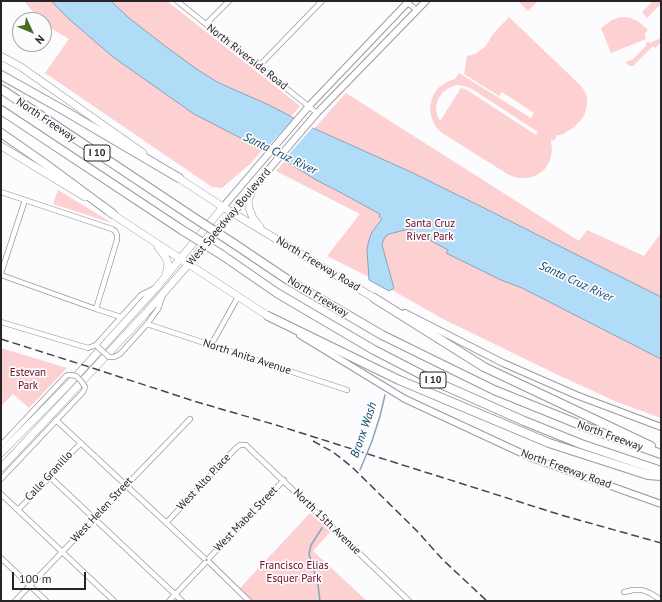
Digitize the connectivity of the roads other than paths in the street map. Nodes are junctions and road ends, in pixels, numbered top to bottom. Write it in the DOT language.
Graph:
graph roads {
  1 [pos="177,1"];
  2 [pos="229,1"];
  3 [pos="322,1"];
  4 [pos="407,1"];
  5 [pos="426,1"];
  6 [pos="417,10"];
  7 [pos="206,24"];
  8 [pos="1,56"];
  9 [pos="259,66"];
  10 [pos="1,75"];
  11 [pos="1,90"];
  12 [pos="309,106"];
  13 [pos="1,110"];
  14 [pos="318,113"];
  15 [pos="1,133"];
  16 [pos="1,146"];
  17 [pos="179,178"];
  18 [pos="252,191"];
  19 [pos="1,192"];
  20 [pos="25,200"];
  21 [pos="223,208"];
  22 [pos="233,213"];
  23 [pos="114,214"];
  24 [pos="264,232"];
  25 [pos="153,241"];
  26 [pos="180,258"];
  27 [pos="189,264"];
  28 [pos="1,274"];
  29 [pos="165,277"];
  30 [pos="156,288"];
  31 [pos="163,294"];
  32 [pos="238,297"];
  33 [pos="374,298"];
  34 [pos="96,309"];
  35 [pos="268,316"];
  36 [pos="121,317"];
  37 [pos="1,322"];
  38 [pos="147,324"];
  39 [pos="211,345"];
  40 [pos="97,346"];
  41 [pos="346,390"];
  42 [pos="190,419"];
  43 [pos="56,420"];
  44 [pos="661,427"];
  45 [pos="81,443"];
  46 [pos="1,445"];
  47 [pos="243,445"];
  48 [pos="661,451"];
  49 [pos="1,452"];
  50 [pos="661,454"];
  51 [pos="1,468"];
  52 [pos="661,471"];
  53 [pos="661,476"];
  54 [pos="50,477"];
  55 [pos="1,479"];
  56 [pos="284,480"];
  57 [pos="126,484"];
  58 [pos="1,494"];
  59 [pos="661,504"];
  60 [pos="18,510"];
  61 [pos="95,518"];
  62 [pos="167,522"];
  63 [pos="63,552"];
  64 [pos="1,558"];
  65 [pos="207,560"];
  66 [pos="30,586"];
  67 [pos="624,592"];
  68 [pos="175,594"];
  69 [pos="661,600"];
  70 [pos="16,601"];
  71 [pos="46,601"];
  72 [pos="114,601"];
  73 [pos="169,601"];
  74 [pos="182,601"];
  75 [pos="249,601"];
  76 [pos="409,601"];
  1 -- 7 [label="street, North Riverside Road"];
  2 -- 7 [label="street"];
  3 -- 9 [label="street"];
  4 -- 6 [label="street"];
  4 -- 12 [label="main road, West Speedway Boulevard"];
  5 -- 6 [label="main road, West Speedway Boulevard"];
  6 -- 14 [label="main road, West Speedway Boulevard"];
  7 -- 9 [label="street, North Riverside Road"];
  8 -- 17 [label="main road, North Freeway Road"];
  9 -- 12 [label="street, North Riverside Road"];
  10 -- 17 [label="highway"];
  11 -- 50 [label="highway, North Freeway / I 10, bridge"];
  12 -- 14 [label="street, North Riverside Road"];
  12 -- 21 [label="main road, West Speedway Boulevard"];
  13 -- 52 [label="highway, North Freeway / I 10, bridge"];
  14 -- 18 [label="main road, West Speedway Boulevard"];
  15 -- 23 [label="highway"];
  16 -- 23 [label="main road, North Freeway Road"];
  17 -- 21 [label="main road, North Freeway Road"];
  18 -- 22 [label="main road, West Speedway Boulevard"];
  18 -- 24 [label="main road"];
  19 -- 20 [label="street"];
  20 -- 28 [label="street"];
  20 -- 34 [label="street"];
  21 -- 22 [label="main road, North Freeway Road"];
  21 -- 26 [label="main road, West Speedway Boulevard"];
  22 -- 24 [label="main road, North Freeway Road"];
  22 -- 27 [label="main road, West Speedway Boulevard"];
  23 -- 25 [label="main road, North Freeway Road"];
  24 -- 33 [label="main road, North Freeway Road"];
  25 -- 26 [label="main road, North Freeway Road"];
  25 -- 29 [label="main road"];
  26 -- 27 [label="main road, North Freeway Road"];
  26 -- 29 [label="main road, West Speedway Boulevard"];
  27 -- 31 [label="main road, West Speedway Boulevard"];
  27 -- 32 [label="main road, North Freeway Road"];
  28 -- 34 [label="street"];
  29 -- 30 [label="main road, West Speedway Boulevard"];
  30 -- 36 [label="street"];
  30 -- 49 [label="main road, West Speedway Boulevard"];
  31 -- 38 [label="street"];
  31 -- 51 [label="main road, West Speedway Boulevard"];
  32 -- 35 [label="main road, North Freeway Road"];
  32 -- 39 [label="street"];
  33 -- 44 [label="main road, North Freeway Road"];
  33 -- 48 [label="highway"];
  34 -- 36 [label="street"];
  35 -- 53 [label="highway"];
  35 -- 59 [label="main road, North Freeway Road"];
  36 -- 40 [label="street"];
  37 -- 40 [label="street"];
  38 -- 39 [label="street, North Anita Avenue"];
  38 -- 40 [label="street, bridge"];
  39 -- 41 [label="street, North Anita Avenue"];
  42 -- 57 [label="street, West Helen Street"];
  43 -- 45 [label="street"];
  43 -- 46 [label="street, bridge"];
  43 -- 55 [label="street"];
  45 -- 54 [label="street, Calle Granillo"];
  45 -- 57 [label="street"];
  47 -- 56 [label="street, North 15th Avenue"];
  47 -- 62 [label="street, West Alto Place"];
  54 -- 60 [label="street, Calle Granillo"];
  54 -- 61 [label="street"];
  56 -- 65 [label="street, West Mabel Street"];
  56 -- 76 [label="street, North 15th Avenue"];
  57 -- 61 [label="street, West Helen Street"];
  57 -- 62 [label="street"];
  58 -- 60 [label="street"];
  60 -- 63 [label="street"];
  61 -- 63 [label="street, West Helen Street"];
  61 -- 68 [label="street"];
  62 -- 65 [label="street"];
  63 -- 66 [label="street, West Helen Street"];
  63 -- 72 [label="street"];
  64 -- 66 [label="street"];
  65 -- 68 [label="street, West Mabel Street"];
  65 -- 75 [label="street"];
  66 -- 70 [label="street, West Helen Street"];
  66 -- 71 [label="street"];
  67 -- 69 [label="street"];
  68 -- 73 [label="street, West Mabel Street"];
  68 -- 74 [label="street"];
}
